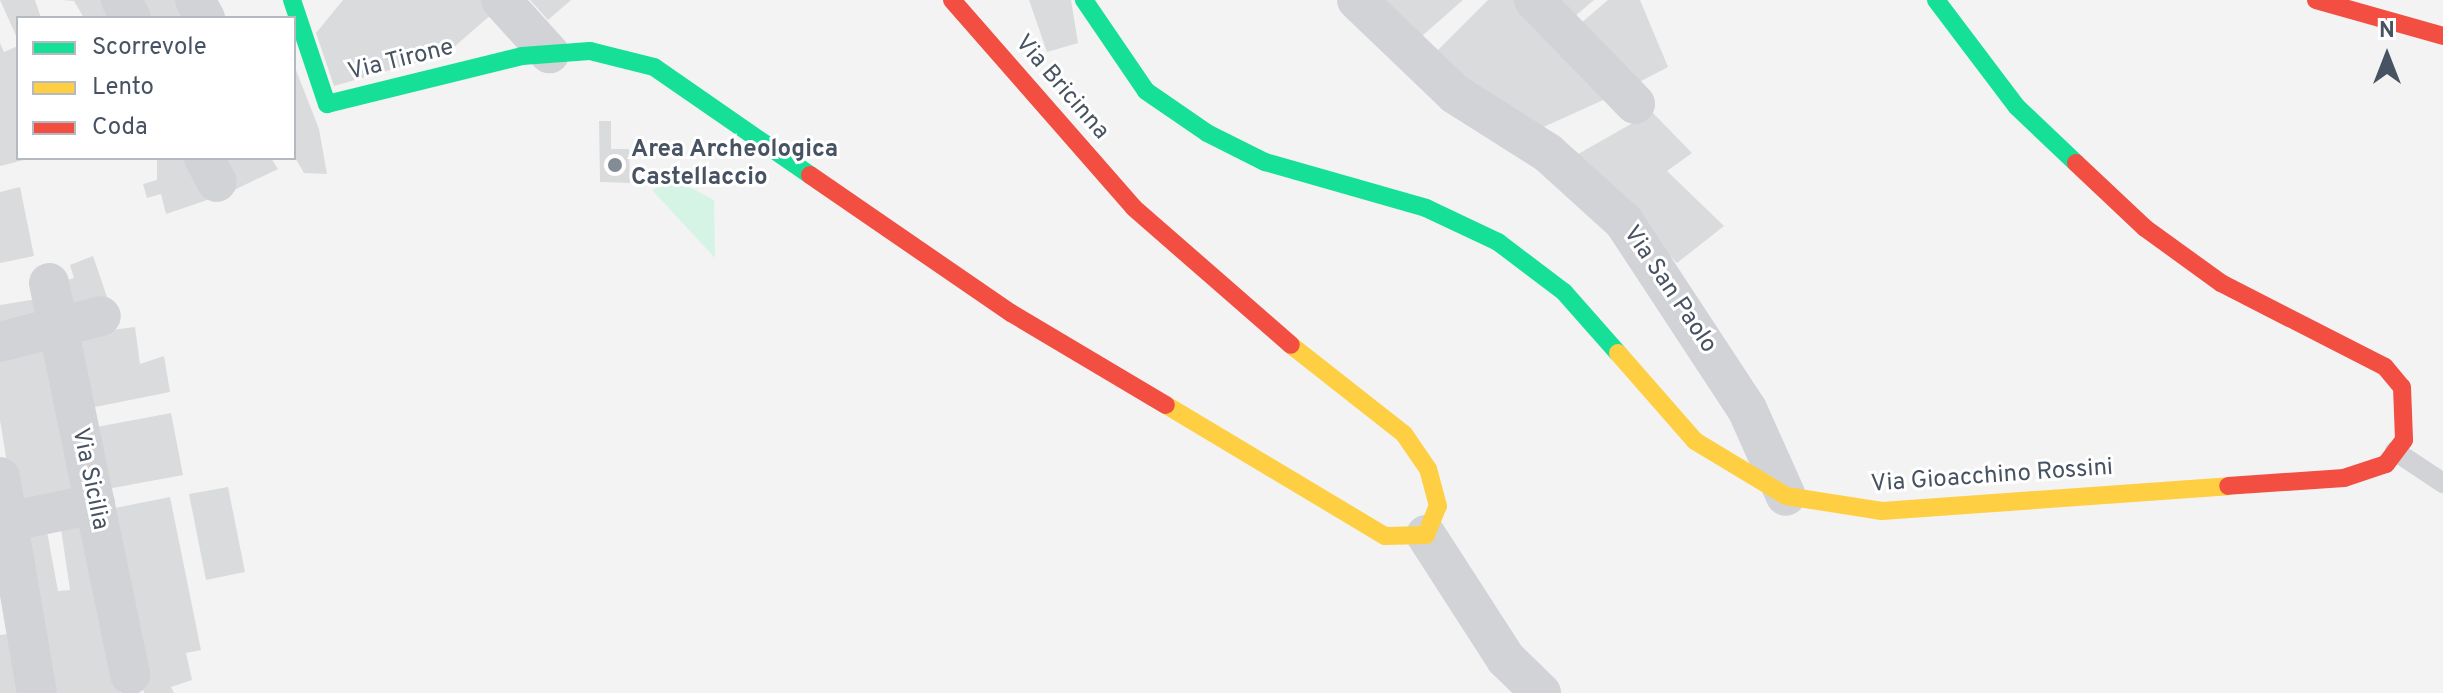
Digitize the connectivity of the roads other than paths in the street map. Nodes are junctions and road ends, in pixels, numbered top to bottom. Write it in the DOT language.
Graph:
graph roads {
  1 [pos="501,0"];
  2 [pos="952,0"];
  3 [pos="1084,0"];
  4 [pos="1357,0"];
  5 [pos="1534,0"];
  6 [pos="1936,0"];
  7 [pos="2316,0"];
  8 [pos="302,3"];
  9 [pos="2443,36"];
  10 [pos="549,53"];
  11 [pos="1635,104"];
  12 [pos="49,283"];
  13 [pos="101,316"];
  14 [pos="58,327"];
  15 [pos="0,342"];
  16 [pos="2395,451"];
  17 [pos="0,477"];
  18 [pos="2443,483"];
  19 [pos="1786,496"];
  20 [pos="95,504"];
  21 [pos="7,522"];
  22 [pos="1426,535"];
  23 [pos="10,600"];
  24 [pos="130,675"];
  25 [pos="37,693"];
  26 [pos="1541,693"];
  1 -- 10 [label="street"];
  2 -- 22 [label="street, Via Bricinna"];
  3 -- 19 [label="street, Via Gioacchino Rossini"];
  4 -- 19 [label="street, Via San Paolo"];
  5 -- 11 [label="street"];
  6 -- 16 [label="street"];
  7 -- 9 [label="street"];
  8 -- 10 [label="street, Via Tirone"];
  10 -- 22 [label="street"];
  12 -- 14 [label="street, Via Sicilia"];
  13 -- 14 [label="street"];
  14 -- 15 [label="street"];
  14 -- 20 [label="street, Via Sicilia"];
  16 -- 18 [label="lane"];
  16 -- 19 [label="street, Via Gioacchino Rossini"];
  17 -- 21 [label="street"];
  20 -- 21 [label="street"];
  20 -- 24 [label="street, Via Sicilia"];
  21 -- 23 [label="street"];
  22 -- 26 [label="street"];
  23 -- 25 [label="street"];
}
